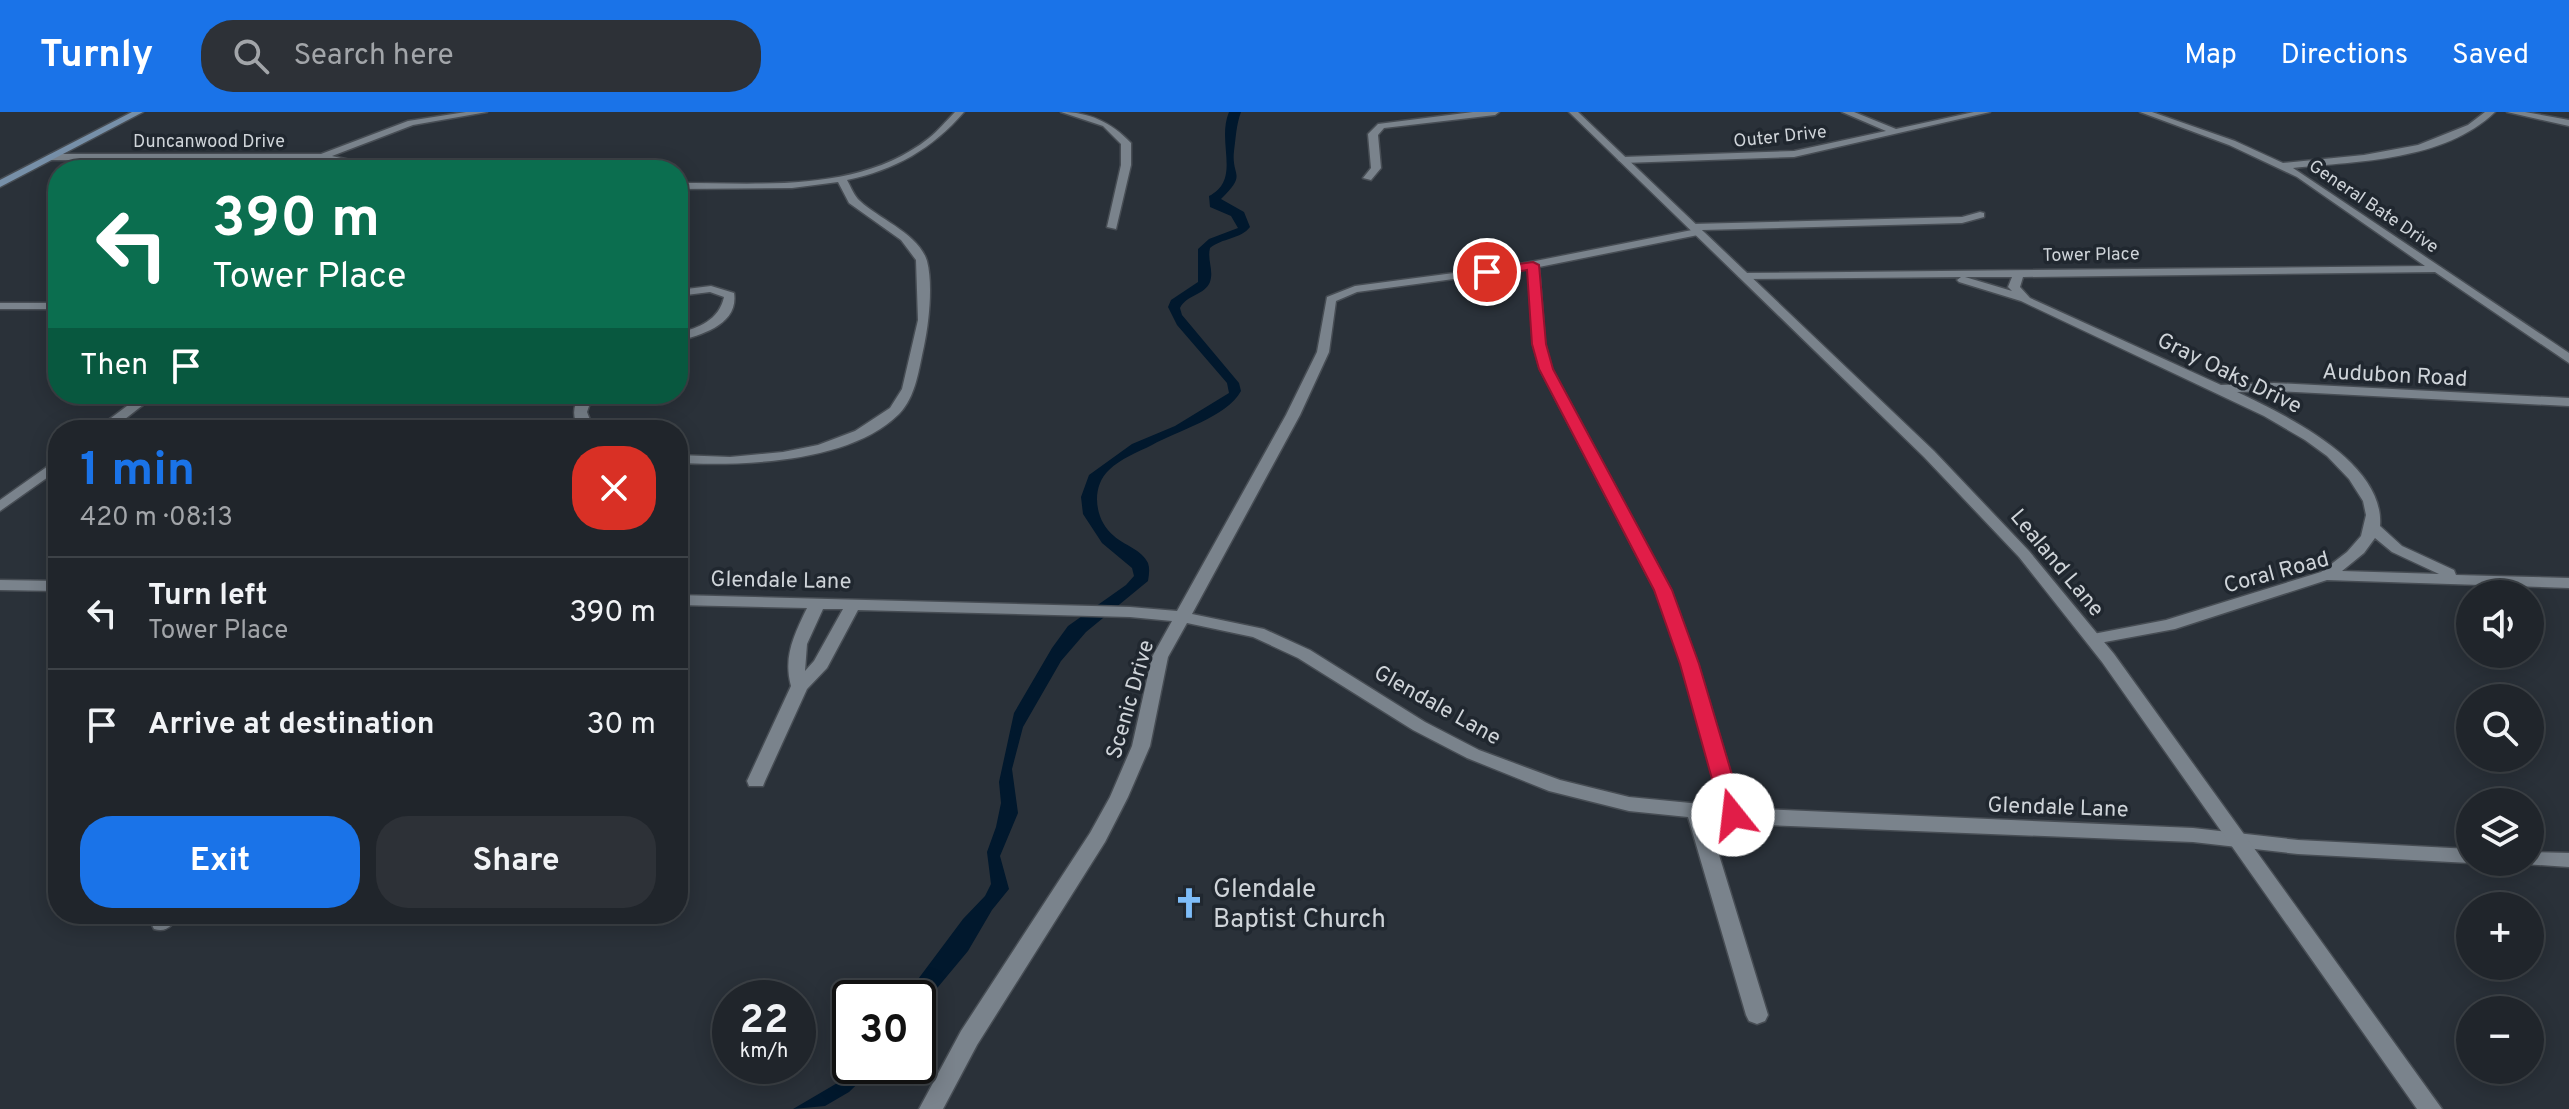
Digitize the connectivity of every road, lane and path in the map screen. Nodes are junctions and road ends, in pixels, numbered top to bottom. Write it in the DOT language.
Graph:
graph roads {
  1 [pos="139,112"];
  2 [pos="483,112"];
  3 [pos="960,112"];
  4 [pos="1065,112"];
  5 [pos="1495,112"];
  6 [pos="1573,112"];
  7 [pos="1846,112"];
  8 [pos="1986,112"];
  9 [pos="2144,112"];
  10 [pos="2491,112"];
  11 [pos="2511,112"];
  12 [pos="1369,123"];
  13 [pos="2569,123"];
  14 [pos="1381,126"];
  15 [pos="1896,132"];
  16 [pos="51,157"];
  17 [pos="322,157"];
  18 [pos="337,160"];
  19 [pos="1623,160"];
  20 [pos="2282,166"];
  21 [pos="1368,178"];
  22 [pos="842,180"];
  23 [pos="0,184"];
  24 [pos="688,186"];
  25 [pos="1980,215"];
  26 [pos="1112,227"];
  27 [pos="1696,229"];
  28 [pos="1533,265"];
  29 [pos="2439,269"];
  30 [pos="1930,273"];
  31 [pos="2019,273"];
  32 [pos="1744,276"];
  33 [pos="688,292"];
  34 [pos="2026,300"];
  35 [pos="0,306"];
  36 [pos="48,306"];
  37 [pos="688,334"];
  38 [pos="2569,359"];
  39 [pos="2220,389"];
  40 [pos="2569,402"];
  41 [pos="137,404"];
  42 [pos="116,420"];
  43 [pos="688,459"];
  44 [pos="48,471"];
  45 [pos="0,507"];
  46 [pos="2372,527"];
  47 [pos="2326,575"];
  48 [pos="2464,578"];
  49 [pos="2569,583"];
  50 [pos="0,585"];
  51 [pos="48,586"];
  52 [pos="688,600"];
  53 [pos="817,604"];
  54 [pos="853,605"];
  55 [pos="1184,617"];
  56 [pos="2094,639"];
  57 [pos="800,686"];
  58 [pos="756,781"];
  59 [pos="1696,812"];
  60 [pos="1733,815"];
  61 [pos="2238,840"];
  62 [pos="2456,855"];
  63 [pos="2544,859"];
  64 [pos="2569,860"];
  65 [pos="1757,1015"];
  66 [pos="931,1109"];
  67 [pos="2430,1109"];
  1 -- 16 [label="main road"];
  2 -- 17 [label="street"];
  3 -- 22 [label="street"];
  4 -- 26 [label="street"];
  5 -- 14 [label="street"];
  6 -- 19 [label="street, Lealand Lane"];
  7 -- 15 [label="street"];
  8 -- 15 [label="street, Outer Drive"];
  9 -- 20 [label="street, General Bate Drive"];
  10 -- 20 [label="street"];
  11 -- 13 [label="street"];
  12 -- 14 [label="street"];
  14 -- 21 [label="street"];
  15 -- 19 [label="street, Outer Drive"];
  16 -- 17 [label="street, Duncanwood Drive"];
  16 -- 23 [label="main road"];
  17 -- 18 [label="street, Duncanwood Drive"];
  19 -- 27 [label="street, Lealand Lane"];
  20 -- 29 [label="street, General Bate Drive"];
  22 -- 24 [label="street"];
  22 -- 43 [label="street"];
  25 -- 27 [label="street"];
  27 -- 28 [label="street"];
  27 -- 32 [label="street, Lealand Lane"];
  28 -- 55 [label="street, Scenic Drive"];
  28 -- 60 [label="street"];
  29 -- 31 [label="street, Tower Place"];
  29 -- 38 [label="street, General Bate Drive"];
  30 -- 31 [label="street, Tower Place"];
  30 -- 32 [label="street, Tower Place"];
  30 -- 34 [label="street, Gray Oaks Drive"];
  31 -- 34 [label="street"];
  32 -- 56 [label="street, Lealand Lane"];
  33 -- 37 [label="street"];
  34 -- 39 [label="street, Gray Oaks Drive"];
  35 -- 36 [label="street"];
  39 -- 40 [label="street, Audubon Road"];
  39 -- 46 [label="street, Gray Oaks Drive"];
  41 -- 42 [label="street"];
  44 -- 45 [label="street"];
  46 -- 47 [label="street"];
  46 -- 48 [label="street"];
  47 -- 48 [label="street, Coral Road"];
  47 -- 56 [label="street, Coral Road"];
  48 -- 49 [label="street, Coral Road"];
  50 -- 51 [label="street"];
  52 -- 53 [label="street, Glendale Lane"];
  53 -- 54 [label="street, Glendale Lane"];
  53 -- 57 [label="street"];
  54 -- 55 [label="street, Glendale Lane"];
  54 -- 57 [label="street"];
  55 -- 59 [label="street, Glendale Lane"];
  55 -- 66 [label="street, Scenic Drive"];
  56 -- 61 [label="street, Lealand Lane"];
  57 -- 58 [label="street"];
  59 -- 60 [label="street, Glendale Lane"];
  59 -- 65 [label="street"];
  60 -- 61 [label="street, Glendale Lane"];
  61 -- 62 [label="street, Glendale Lane"];
  61 -- 67 [label="street, Lealand Lane"];
  63 -- 64 [label="street"];
}
